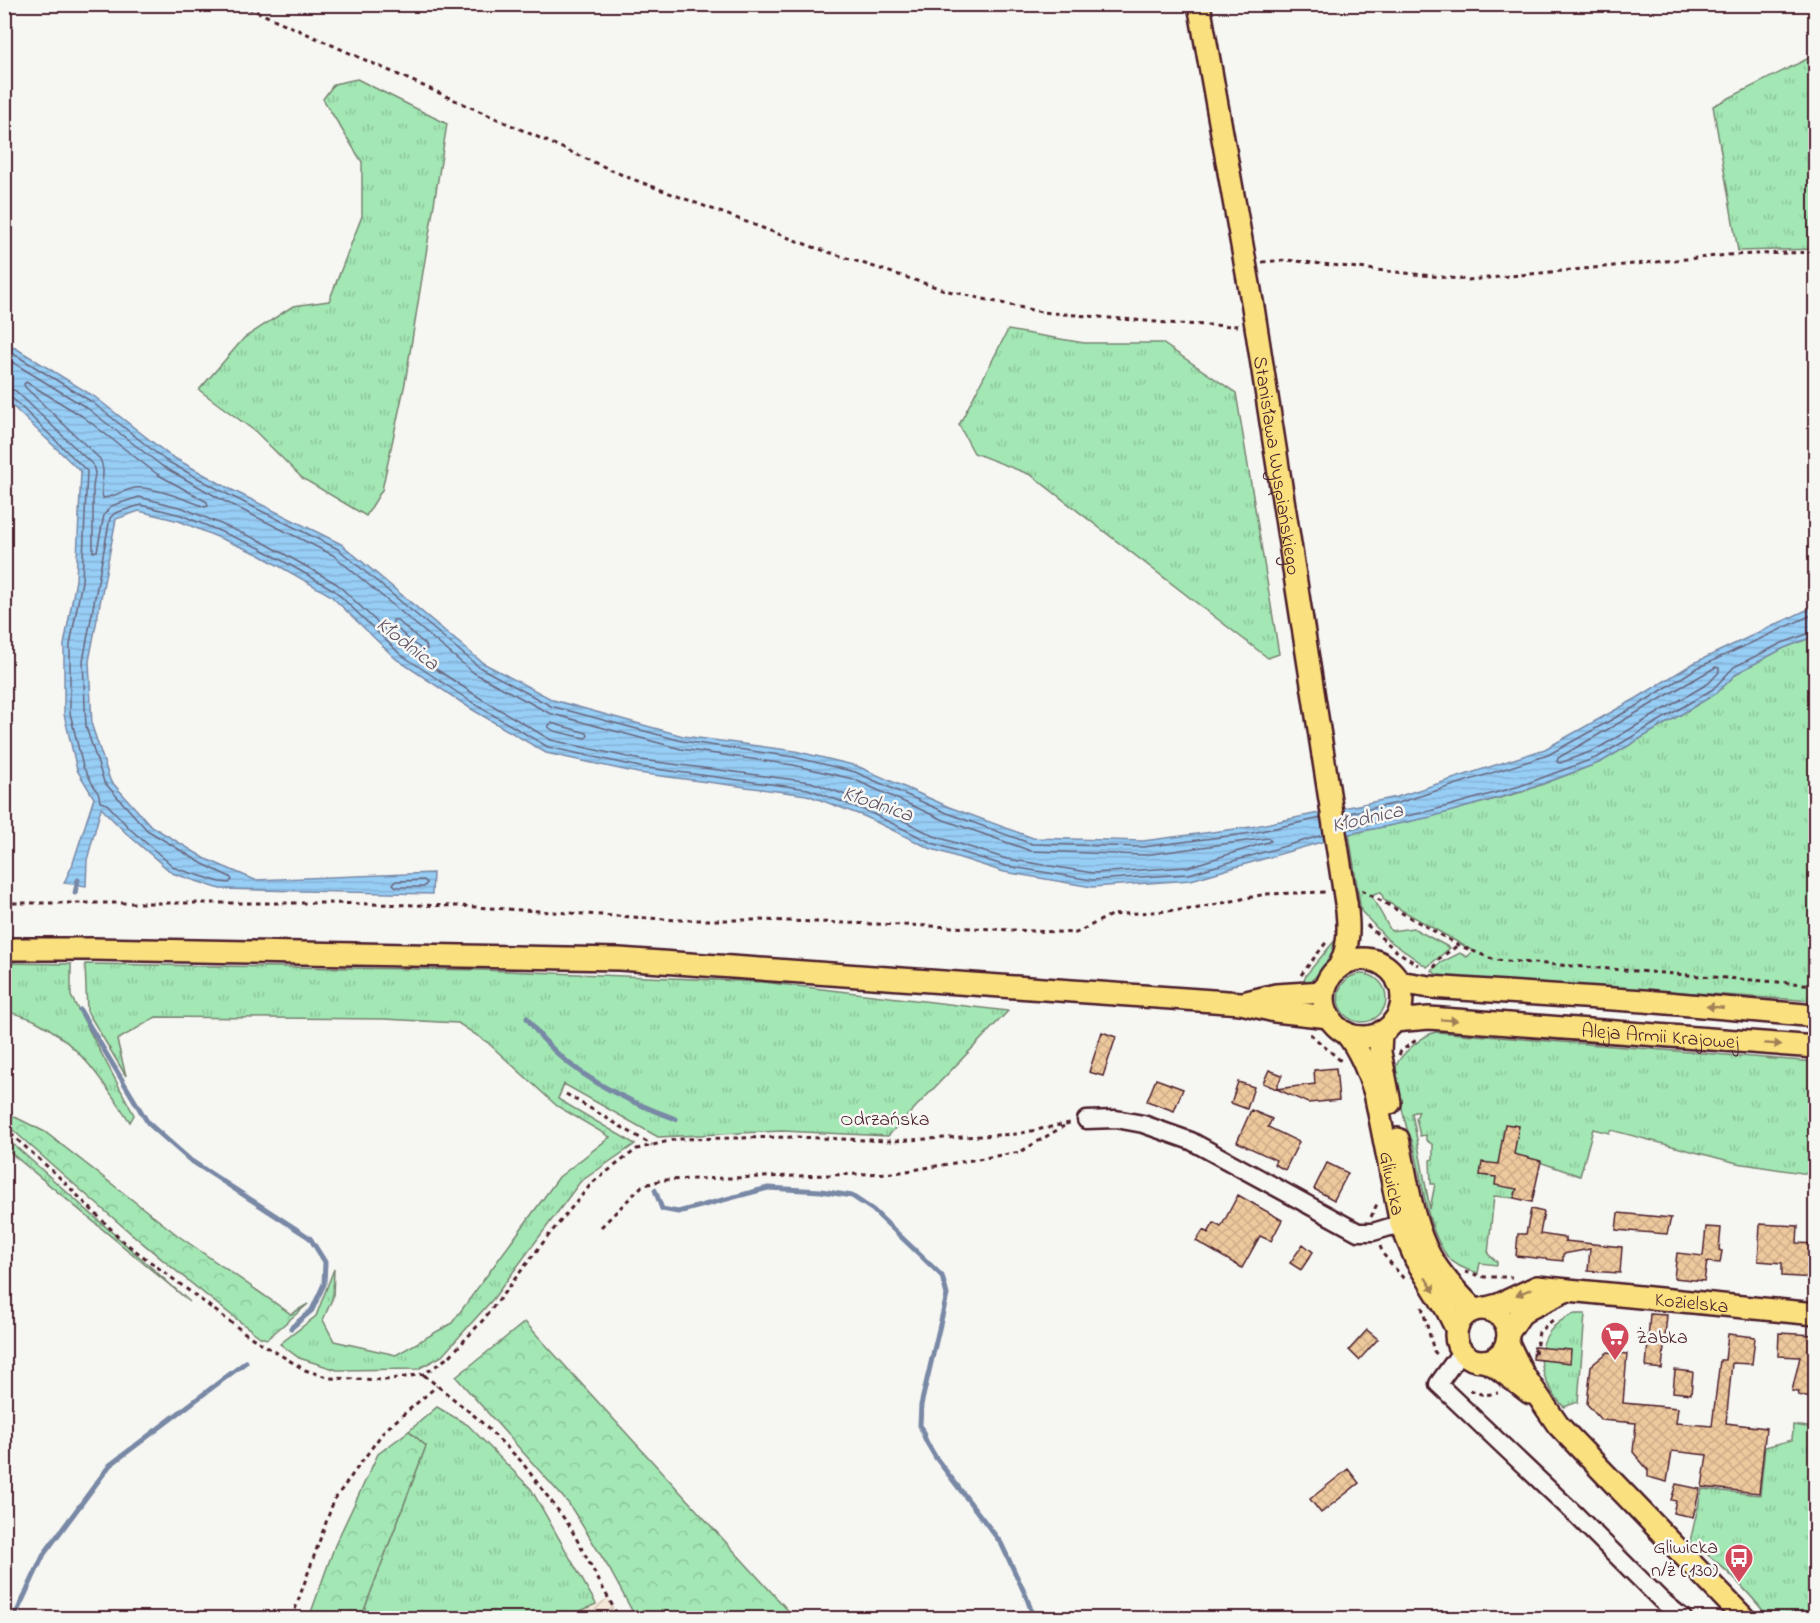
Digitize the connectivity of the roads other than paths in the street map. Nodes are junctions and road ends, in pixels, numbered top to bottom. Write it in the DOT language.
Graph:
graph roads {
  1 [pos="1199,4"];
  2 [pos="1358,925"];
  3 [pos="4,949"];
  4 [pos="1379,962"];
  5 [pos="1340,965"];
  6 [pos="1398,982"];
  7 [pos="1324,992"];
  8 [pos="1241,1003"];
  9 [pos="1815,1016"];
  10 [pos="1329,1017"];
  11 [pos="1388,1027"];
  12 [pos="1346,1033"];
  13 [pos="1815,1047"];
  14 [pos="1086,1120"];
  15 [pos="1409,1222"];
  16 [pos="1568,1290"];
  17 [pos="1479,1310"];
  18 [pos="1815,1314"];
  19 [pos="1456,1328"];
  20 [pos="1507,1337"];
  21 [pos="1455,1359"];
  22 [pos="1484,1361"];
  23 [pos="1541,1402"];
  24 [pos="1683,1618"];
  25 [pos="1744,1618"];
  1 -- 2 [label="main road, Stanisława Wyspiańskiego, bridge"];
  2 -- 4 [label="main road, Stanisława Wyspiańskiego"];
  2 -- 5 [label="main road, Stanisława Wyspiańskiego"];
  3 -- 8 [label="main road"];
  4 -- 5 [label="main road"];
  4 -- 6 [label="main road"];
  5 -- 7 [label="main road"];
  9 -- 6 [label="main road, Aleja Armii Krajowej, one-way"];
  6 -- 11 [label="main road"];
  7 -- 8 [label="main road"];
  7 -- 10 [label="main road"];
  8 -- 10 [label="main road"];
  10 -- 12 [label="main road"];
  11 -- 12 [label="main road"];
  11 -- 13 [label="main road, Aleja Armii Krajowej, one-way"];
  11 -- 15 [label="main road, Gliwicka"];
  12 -- 15 [label="main road, Gliwicka"];
  14 -- 15 [label="street"];
  15 -- 17 [label="main road, Gliwicka"];
  15 -- 19 [label="main road, Gliwicka, one-way"];
  16 -- 17 [label="main road, Kozielska, one-way"];
  16 -- 18 [label="main road, Kozielska"];
  16 -- 20 [label="main road"];
  17 -- 19 [label="main road"];
  17 -- 20 [label="main road"];
  19 -- 21 [label="main road"];
  20 -- 22 [label="main road"];
  20 -- 23 [label="main road"];
  21 -- 22 [label="main road"];
  21 -- 24 [label="street"];
  22 -- 23 [label="main road"];
  23 -- 25 [label="main road"];
}
